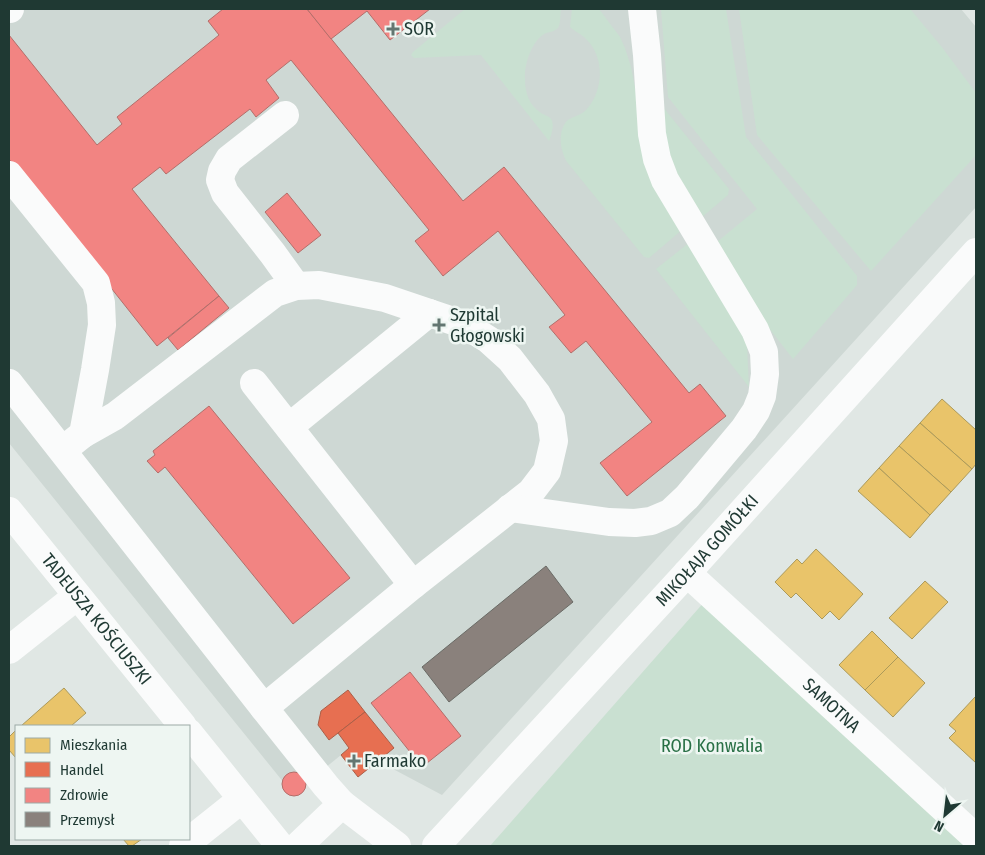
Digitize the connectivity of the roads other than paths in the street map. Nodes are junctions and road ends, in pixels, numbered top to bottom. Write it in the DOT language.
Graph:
graph roads {
  1 [pos="642,9"];
  2 [pos="285,115"];
  3 [pos="9,175"];
  4 [pos="976,252"];
  5 [pos="296,286"];
  6 [pos="429,312"];
  7 [pos="9,383"];
  8 [pos="254,383"];
  9 [pos="289,427"];
  10 [pos="83,434"];
  11 [pos="63,451"];
  12 [pos="510,508"];
  13 [pos="9,511"];
  14 [pos="687,573"];
  15 [pos="413,585"];
  16 [pos="77,596"];
  17 [pos="9,650"];
  18 [pos="264,708"];
  19 [pos="182,725"];
  20 [pos="190,735"];
  21 [pos="242,799"];
  22 [pos="342,804"];
  23 [pos="976,838"];
  24 [pos="183,846"];
  25 [pos="280,846"];
  26 [pos="298,846"];
  27 [pos="397,846"];
  28 [pos="436,846"];
  1 -- 12 [label="street"];
  2 -- 5 [label="street"];
  3 -- 10 [label="street"];
  4 -- 14 [label="street, MIKOŁAJA GOMÓŁKI"];
  5 -- 6 [label="street"];
  5 -- 10 [label="street"];
  6 -- 9 [label="street"];
  6 -- 12 [label="street"];
  7 -- 11 [label="street"];
  8 -- 9 [label="street"];
  9 -- 15 [label="street"];
  10 -- 11 [label="street"];
  11 -- 18 [label="street"];
  12 -- 15 [label="street"];
  13 -- 16 [label="street, TADEUSZA KOŚCIUSZKI"];
  14 -- 23 [label="street, SAMOTNA"];
  14 -- 28 [label="street, MIKOŁAJA GOMÓŁKI"];
  15 -- 18 [label="street"];
  16 -- 17 [label="street"];
  16 -- 19 [label="street, TADEUSZA KOŚCIUSZKI"];
  18 -- 22 [label="street"];
  20 -- 21 [label="street"];
  21 -- 24 [label="street"];
  21 -- 25 [label="street"];
  22 -- 26 [label="street"];
  22 -- 27 [label="street"];
}
